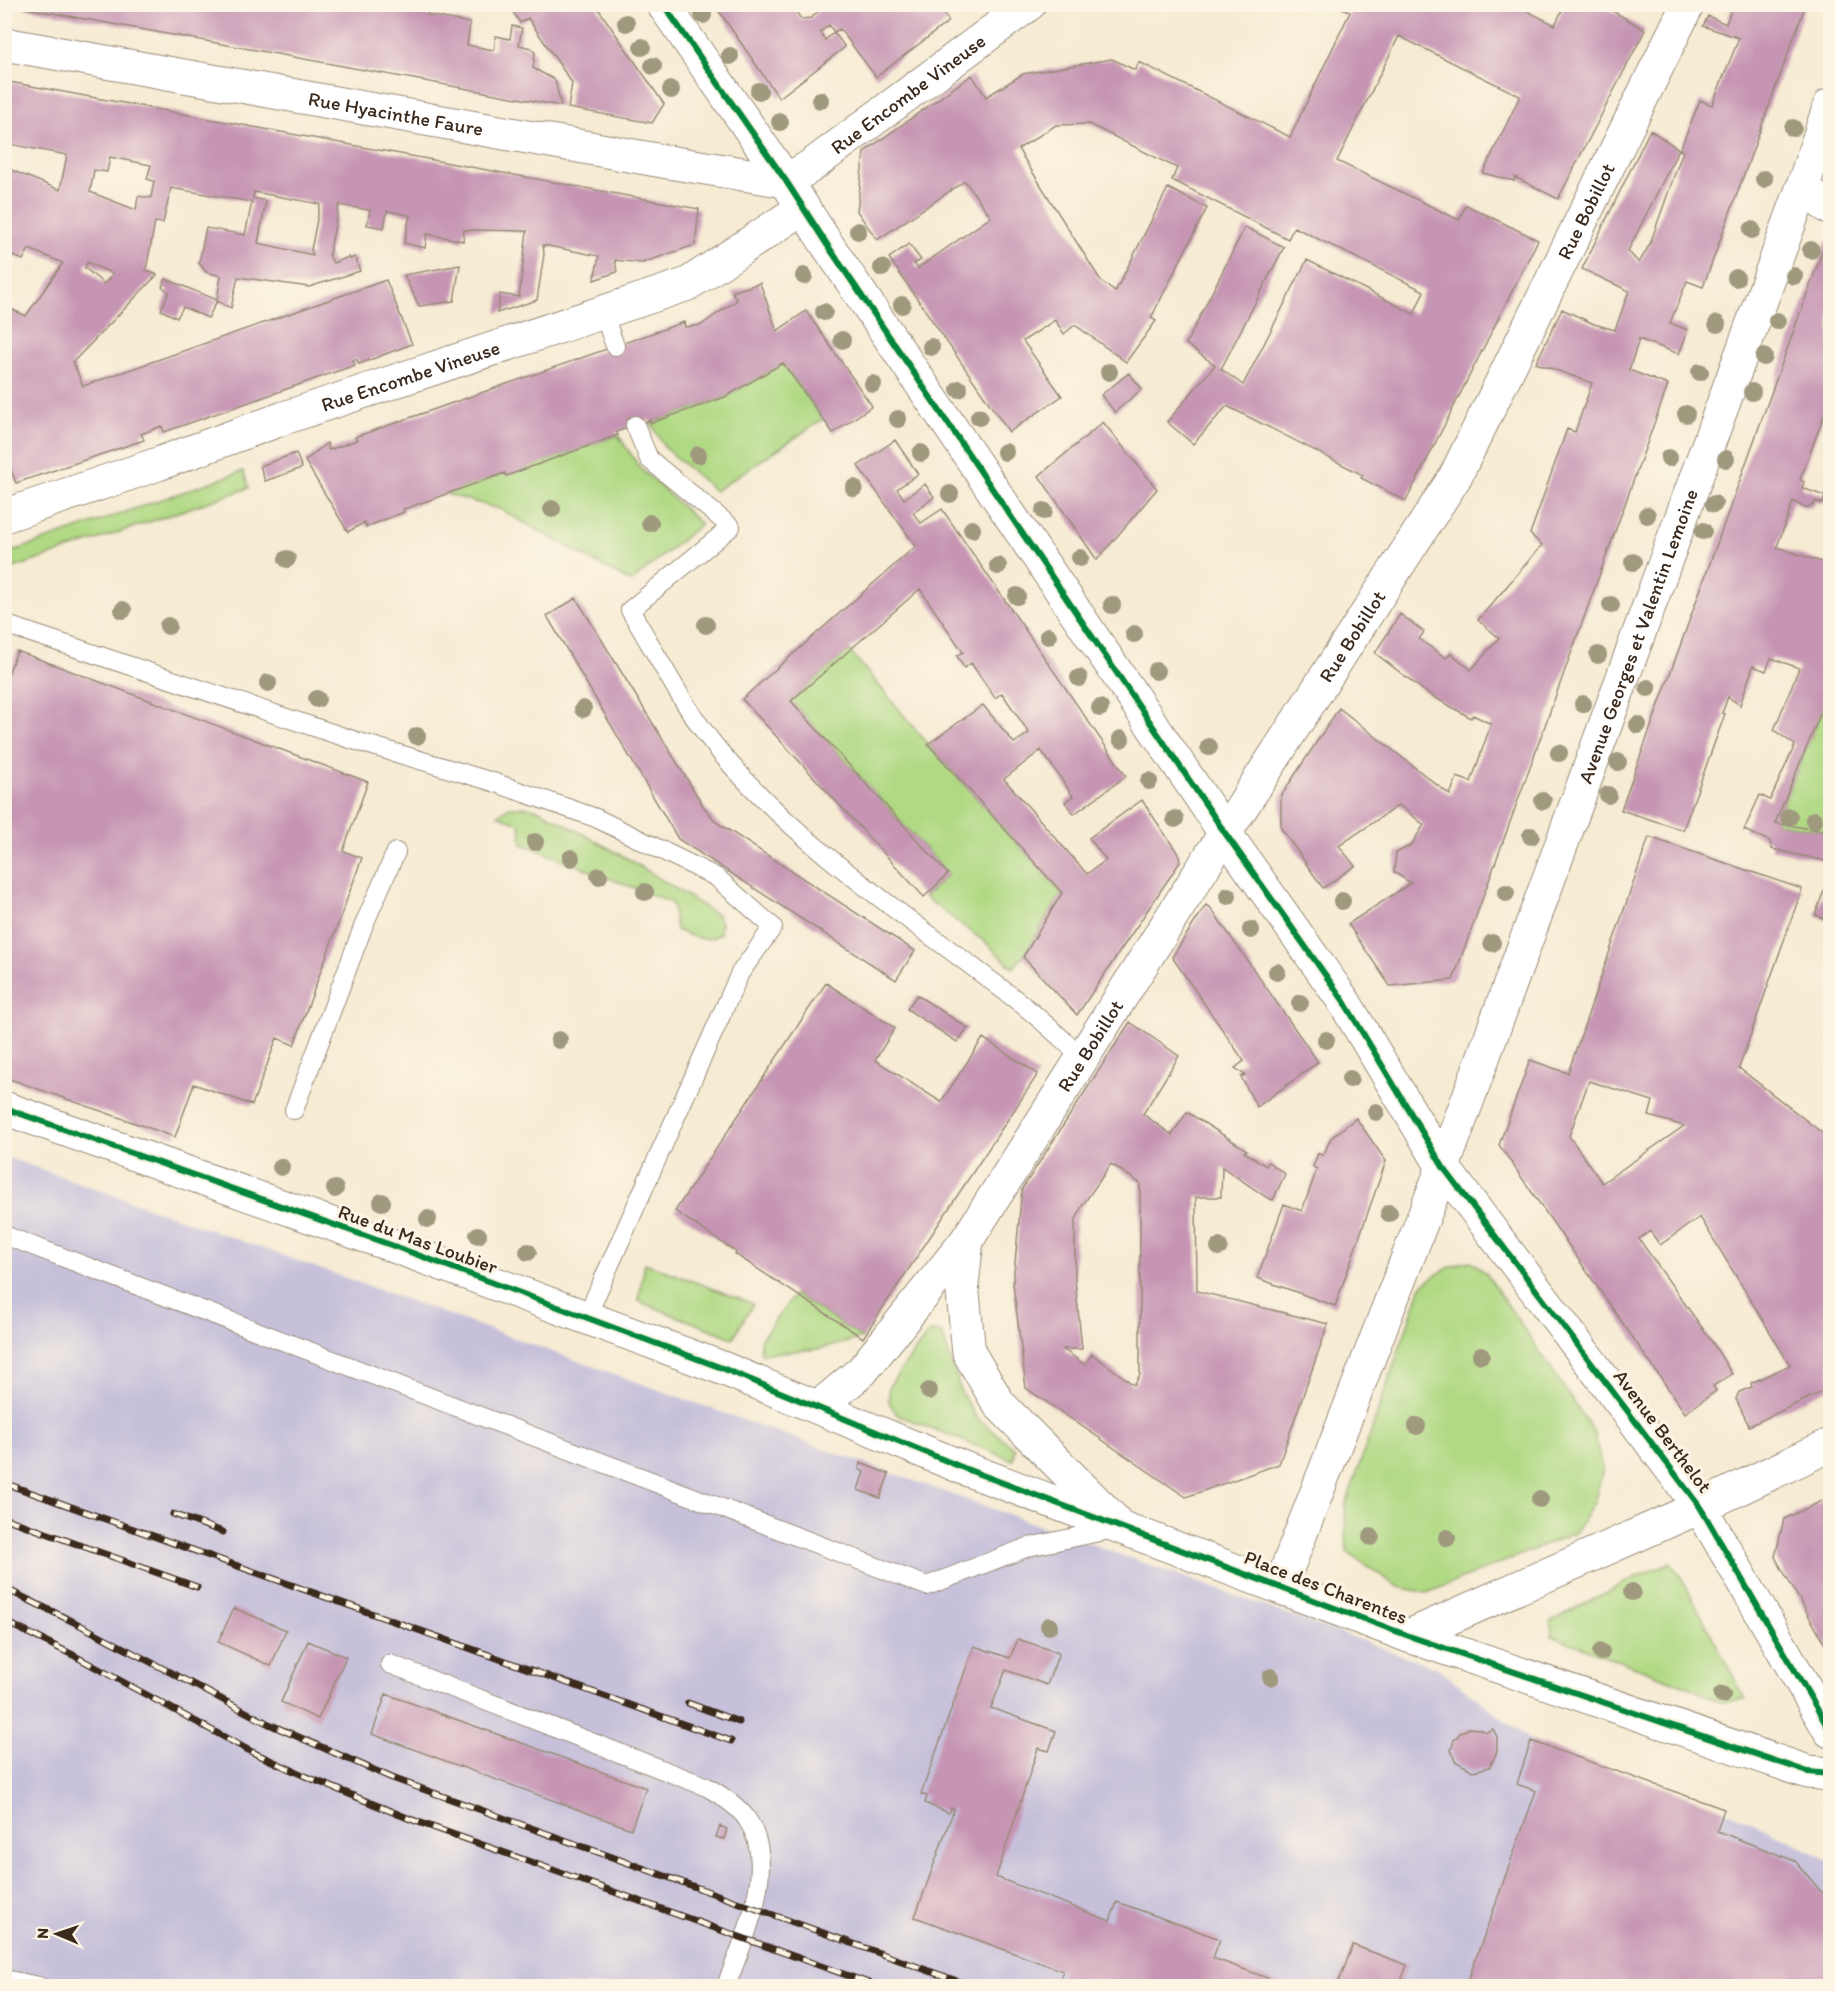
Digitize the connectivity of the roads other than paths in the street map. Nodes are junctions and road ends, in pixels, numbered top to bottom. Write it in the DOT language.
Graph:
graph roads {
  1 [pos="663,4"];
  2 [pos="1029,4"];
  3 [pos="1688,4"];
  4 [pos="4,44"];
  5 [pos="1830,105"];
  6 [pos="1802,189"];
  7 [pos="794,194"];
  8 [pos="1830,208"];
  9 [pos="603,312"];
  10 [pos="615,346"];
  11 [pos="635,425"];
  12 [pos="4,516"];
  13 [pos="4,624"];
  14 [pos="1225,833"];
  15 [pos="396,852"];
  16 [pos="1082,1057"];
  17 [pos="4,1108"];
  18 [pos="294,1110"];
  19 [pos="1443,1167"];
  20 [pos="4,1235"];
  21 [pos="967,1240"];
  22 [pos="586,1318"];
  23 [pos="819,1407"];
  24 [pos="1830,1444"];
  25 [pos="1700,1507"];
  26 [pos="1122,1528"];
  27 [pos="1280,1587"];
  28 [pos="1409,1636"];
  29 [pos="390,1664"];
  30 [pos="1830,1731"];
  31 [pos="1830,1774"];
  32 [pos="4,1978"];
  33 [pos="39,1986"];
  34 [pos="726,1986"];
  1 -- 7 [label="street, Avenue Berthelot"];
  2 -- 7 [label="street, Rue Encombe Vineuse"];
  3 -- 14 [label="street, Rue Bobillot"];
  4 -- 7 [label="street, Rue Hyacinthe Faure"];
  5 -- 6 [label="street, Avenue Georges et Valentin Lemoine"];
  6 -- 8 [label="street"];
  6 -- 19 [label="street, Avenue Georges et Valentin Lemoine"];
  7 -- 9 [label="street, Rue Encombe Vineuse"];
  7 -- 14 [label="street, Avenue Berthelot"];
  9 -- 10 [label="lane"];
  9 -- 12 [label="street, Rue Encombe Vineuse"];
  11 -- 16 [label="lane"];
  13 -- 22 [label="lane"];
  14 -- 16 [label="street, Rue Bobillot"];
  14 -- 19 [label="street, Avenue Berthelot"];
  15 -- 18 [label="lane"];
  16 -- 21 [label="street, Rue Bobillot"];
  17 -- 22 [label="street, Rue du Mas Loubier"];
  19 -- 25 [label="street, Avenue Berthelot"];
  19 -- 27 [label="street, Place des Charentes"];
  20 -- 26 [label="lane"];
  21 -- 23 [label="street, Rue Bobillot"];
  21 -- 26 [label="street, Rue Bobillot"];
  22 -- 23 [label="street, Rue du Mas Loubier"];
  23 -- 26 [label="street, Place des Charentes"];
  24 -- 25 [label="street, Place des Charentes"];
  25 -- 28 [label="street, Place des Charentes"];
  25 -- 30 [label="street, Avenue Berthelot"];
  26 -- 27 [label="street, Place des Charentes"];
  27 -- 28 [label="street, Place des Charentes"];
  28 -- 31 [label="street, Place des Charentes"];
  29 -- 34 [label="lane"];
  32 -- 33 [label="lane"];
}
